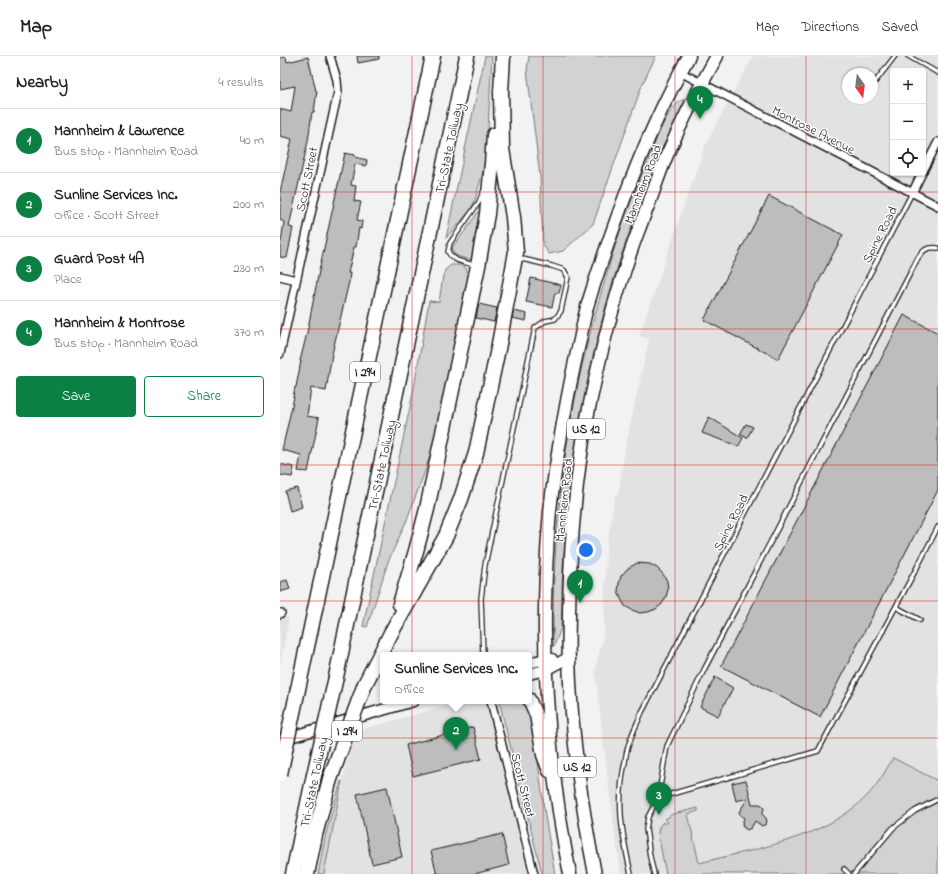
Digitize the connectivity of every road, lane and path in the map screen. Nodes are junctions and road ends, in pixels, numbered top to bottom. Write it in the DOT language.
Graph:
graph roads {
  1 [pos="330,56"];
  2 [pos="433,56"];
  3 [pos="467,56"];
  4 [pos="497,56"];
  5 [pos="503,56"];
  6 [pos="689,56"];
  7 [pos="716,56"];
  8 [pos="895,56"];
  9 [pos="908,56"];
  10 [pos="680,72"];
  11 [pos="938,73"];
  12 [pos="878,78"];
  13 [pos="702,84"];
  14 [pos="938,142"];
  15 [pos="492,164"];
  16 [pos="926,164"];
  17 [pos="920,176"];
  18 [pos="912,193"];
  19 [pos="938,206"];
  20 [pos="938,248"];
  21 [pos="515,258"];
  22 [pos="478,266"];
  23 [pos="280,276"];
  24 [pos="296,280"];
  25 [pos="280,354"];
  26 [pos="938,527"];
  27 [pos="896,607"];
  28 [pos="920,620"];
  29 [pos="391,633"];
  30 [pos="381,652"];
  31 [pos="483,652"];
  32 [pos="380,655"];
  33 [pos="568,658"];
  34 [pos="532,663"];
  35 [pos="545,664"];
  36 [pos="532,672"];
  37 [pos="403,704"];
  38 [pos="492,704"];
  39 [pos="531,704"];
  40 [pos="280,740"];
  41 [pos="280,774"];
  42 [pos="555,788"];
  43 [pos="658,798"];
  44 [pos="938,799"];
  45 [pos="844,869"];
  46 [pos="293,874"];
  47 [pos="307,874"];
  48 [pos="534,874"];
  49 [pos="570,874"];
  50 [pos="595,874"];
  51 [pos="631,874"];
  52 [pos="654,874"];
  53 [pos="848,874"];
  54 [pos="854,874"];
  1 -- 24 [label="street, Scott Street"];
  2 -- 41 [label="highway, I 294, bridge"];
  3 -- 46 [label="highway, Tri-State Tollway / I 294, bridge"];
  4 -- 15 [label="highway, I 294"];
  5 -- 21 [label="highway, I 294"];
  6 -- 10 [label="main road, Mannheim Road / US 12"];
  7 -- 13 [label="main road, Mannheim Road / US 12"];
  8 -- 12 [label="lane"];
  9 -- 11 [label="lane"];
  10 -- 13 [label="street, Montrose Avenue"];
  10 -- 35 [label="main road, Mannheim Road / US 12"];
  13 -- 18 [label="street, Montrose Avenue"];
  13 -- 33 [label="main road, Mannheim Road / US 12"];
  14 -- 16 [label="street"];
  15 -- 22 [label="highway, I 294"];
  15 -- 22 [label="lane"];
  17 -- 18 [label="street"];
  18 -- 19 [label="street, Montrose Avenue"];
  18 -- 51 [label="lane, Spine Road"];
  20 -- 43 [label="lane"];
  21 -- 29 [label="highway, I 294"];
  21 -- 31 [label="lane"];
  22 -- 29 [label="highway, I 294"];
  23 -- 24 [label="street"];
  24 -- 25 [label="street, Scott Street"];
  26 -- 27 [label="lane"];
  27 -- 28 [label="lane"];
  27 -- 43 [label="lane"];
  29 -- 30 [label="highway, I 294, bridge"];
  32 -- 47 [label="highway, I 294, bridge"];
  33 -- 35 [label="main road"];
  33 -- 50 [label="main road, Mannheim Road / US 12"];
  34 -- 35 [label="main road"];
  35 -- 36 [label="main road"];
  35 -- 42 [label="main road, Mannheim Road / US 12"];
  37 -- 40 [label="main road"];
  38 -- 48 [label="street, Scott Street"];
  39 -- 42 [label="main road"];
  42 -- 49 [label="main road, Mannheim Road / US 12"];
  43 -- 52 [label="lane"];
  44 -- 54 [label="lane"];
  45 -- 53 [label="lane"];
}
